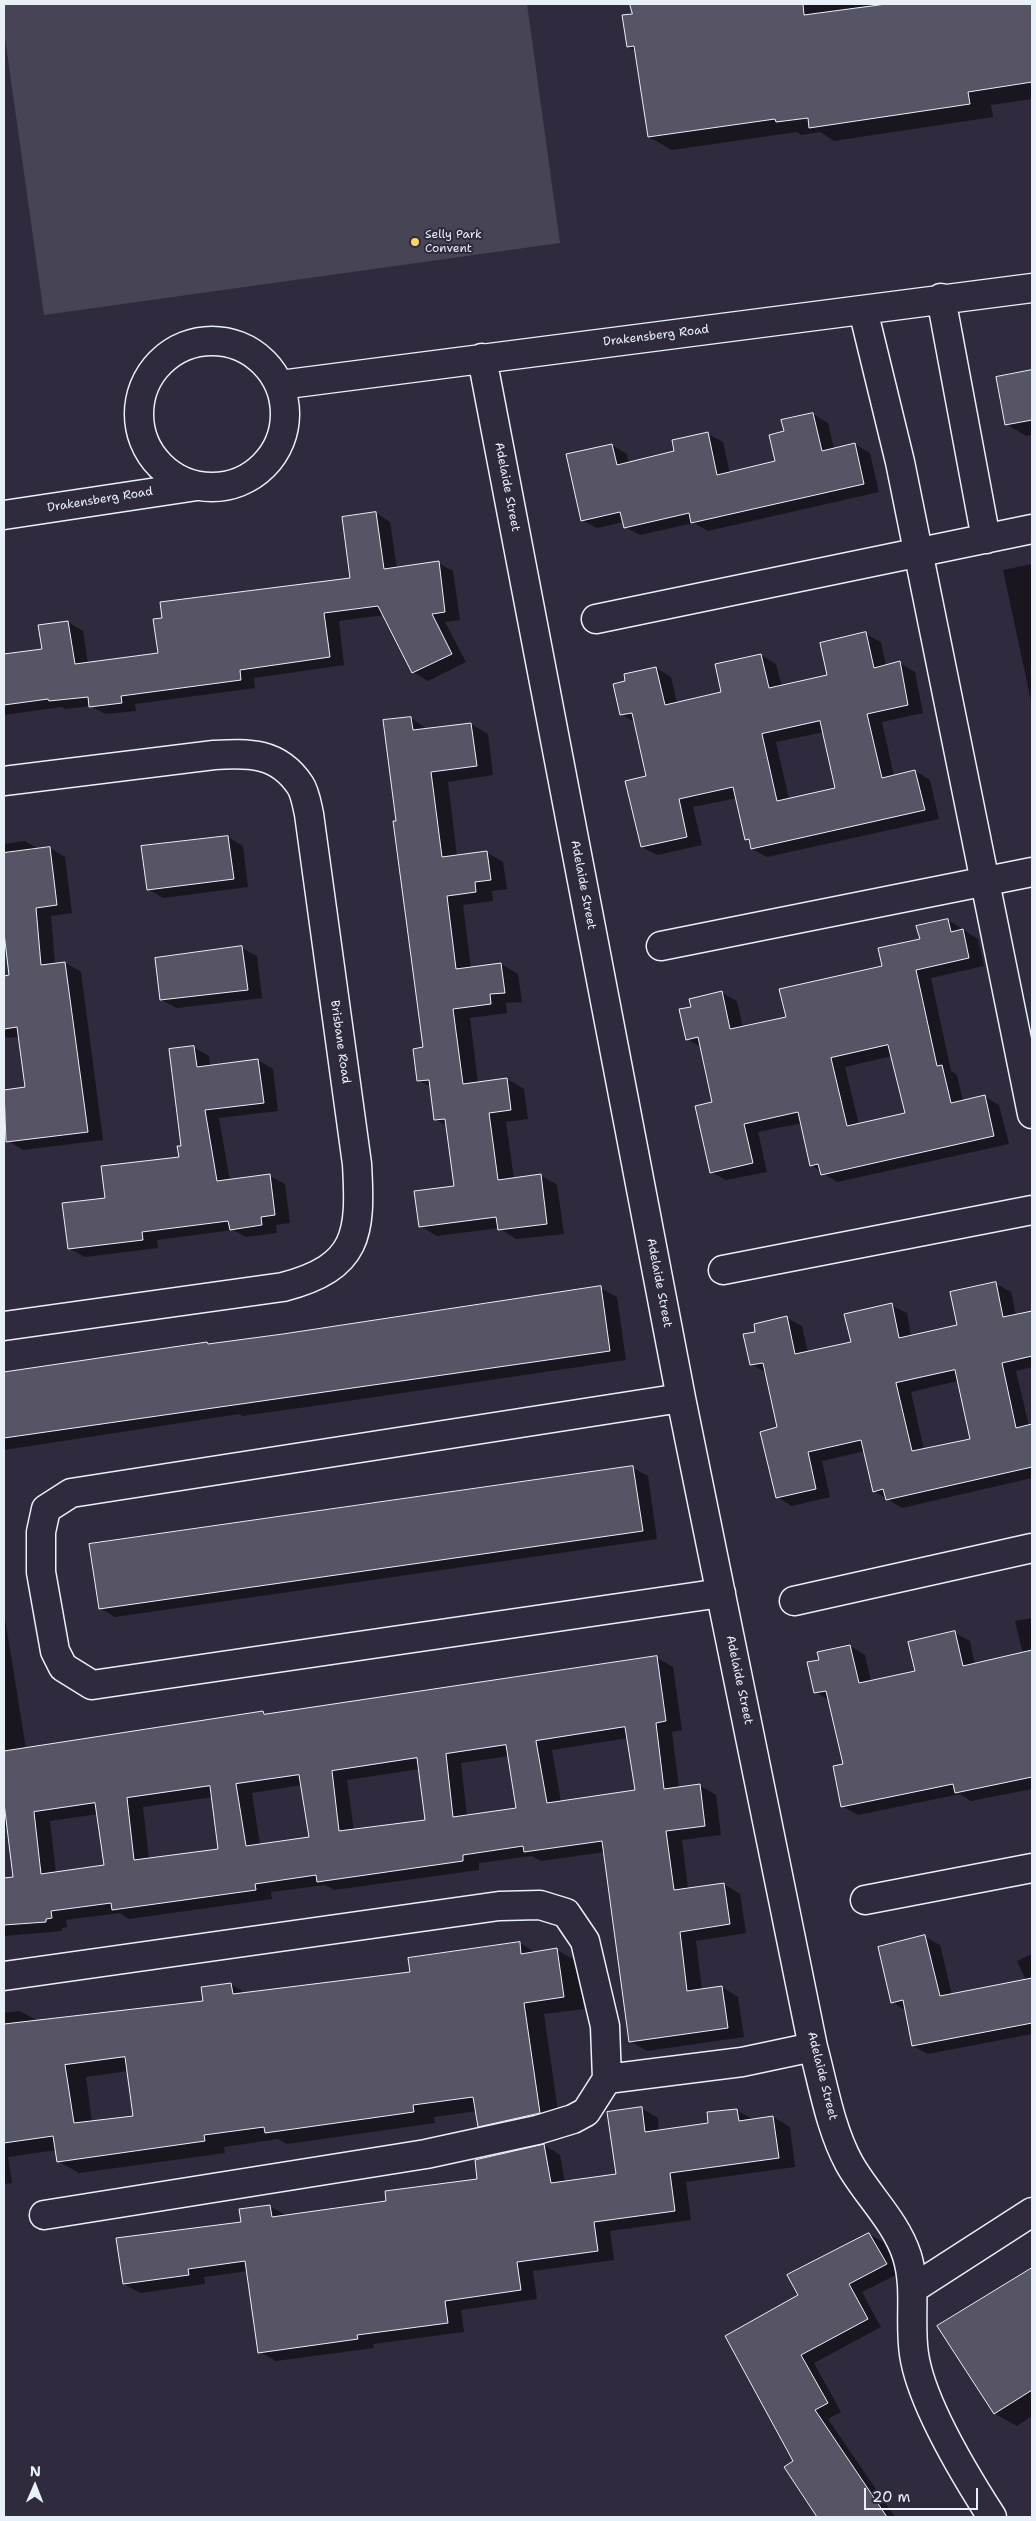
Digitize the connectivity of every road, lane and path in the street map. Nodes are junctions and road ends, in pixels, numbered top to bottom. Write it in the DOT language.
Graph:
graph roads {
  1 [pos="1032,288"];
  2 [pos="941,298"];
  3 [pos="864,310"];
  4 [pos="482,358"];
  5 [pos="280,385"];
  6 [pos="197,486"];
  7 [pos="4,515"];
  8 [pos="1032,529"];
  9 [pos="986,539"];
  10 [pos="918,553"];
  11 [pos="596,619"];
  12 [pos="4,781"];
  13 [pos="1032,872"];
  14 [pos="985,882"];
  15 [pos="661,946"];
  16 [pos="1032,1114"];
  17 [pos="1032,1210"];
  18 [pos="723,1270"];
  19 [pos="4,1326"];
  20 [pos="681,1398"];
  21 [pos="1032,1548"];
  22 [pos="720,1593"];
  23 [pos="794,1601"];
  24 [pos="1032,1868"];
  25 [pos="865,1900"];
  26 [pos="4,1976"];
  27 [pos="813,2046"];
  28 [pos="607,2079"];
  29 [pos="1032,2212"];
  30 [pos="44,2214"];
  31 [pos="914,2288"];
  32 [pos="992,2517"];
  1 -- 2 [label="street, Drakensberg Road"];
  2 -- 3 [label="street, Drakensberg Road"];
  2 -- 9 [label="street"];
  3 -- 4 [label="street, Drakensberg Road"];
  3 -- 10 [label="street"];
  4 -- 5 [label="street, Drakensberg Road"];
  4 -- 20 [label="street, Adelaide Street"];
  5 -- 6 [label="street"];
  5 -- 6 [label="street"];
  6 -- 7 [label="street, Drakensberg Road"];
  8 -- 9 [label="street"];
  9 -- 10 [label="street"];
  10 -- 11 [label="street"];
  10 -- 14 [label="street"];
  12 -- 19 [label="street, Brisbane Road"];
  13 -- 14 [label="street"];
  14 -- 15 [label="street"];
  14 -- 16 [label="street"];
  17 -- 18 [label="street"];
  20 -- 22 [label="street, Adelaide Street"];
  20 -- 22 [label="street"];
  21 -- 23 [label="street"];
  22 -- 27 [label="street, Adelaide Street"];
  24 -- 25 [label="street"];
  26 -- 28 [label="street"];
  27 -- 28 [label="street"];
  27 -- 31 [label="street, Adelaide Street"];
  28 -- 30 [label="street"];
  29 -- 31 [label="street"];
  31 -- 32 [label="street, Adelaide Street"];
}
